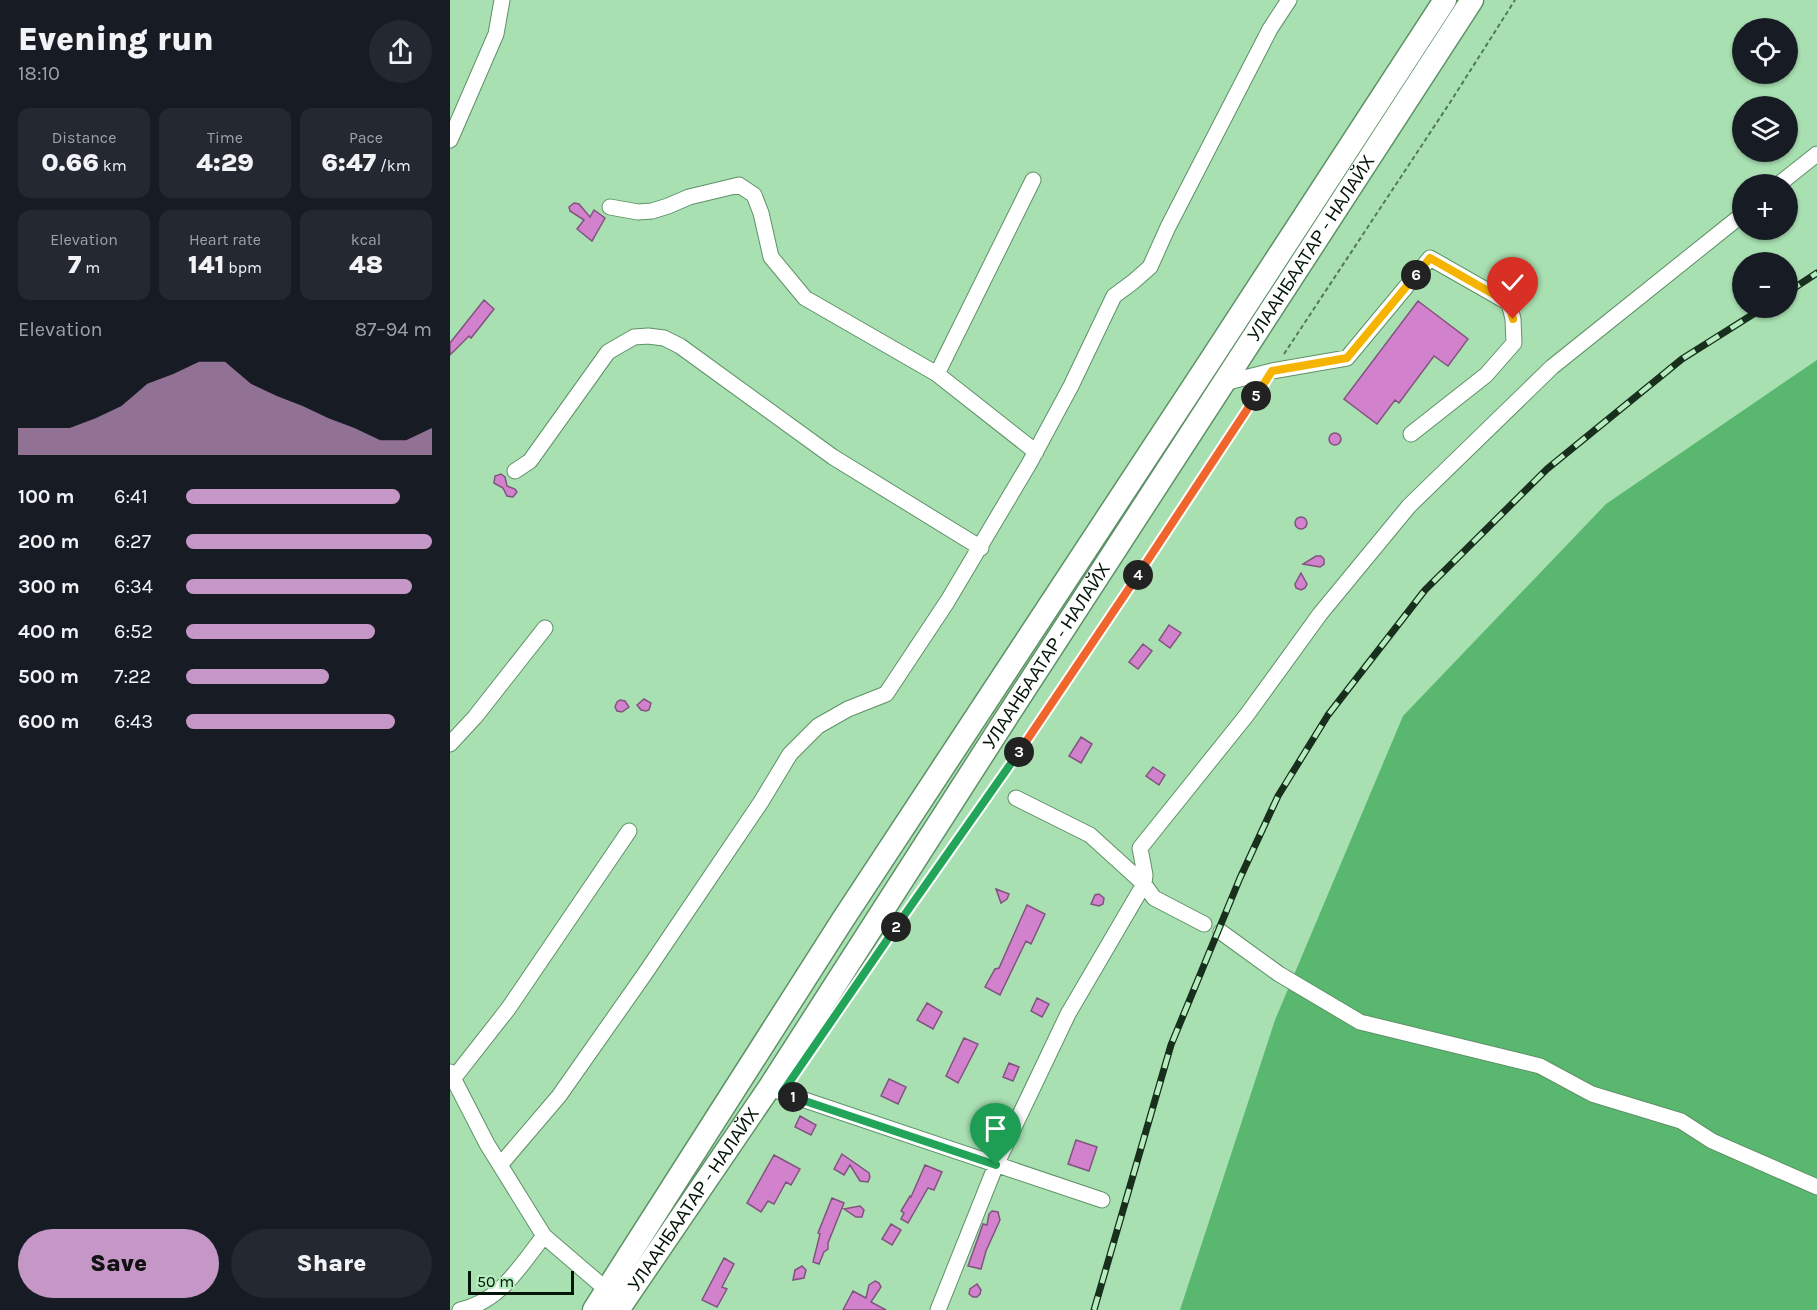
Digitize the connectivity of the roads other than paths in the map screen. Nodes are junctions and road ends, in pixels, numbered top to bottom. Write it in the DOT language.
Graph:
graph roads {
  1 [pos="502,0"];
  2 [pos="1289,0"];
  3 [pos="1445,0"];
  4 [pos="1472,0"];
  5 [pos="450,140"];
  6 [pos="1817,154"];
  7 [pos="1792,174"];
  8 [pos="1033,180"];
  9 [pos="610,207"];
  10 [pos="1732,223"];
  11 [pos="937,374"];
  12 [pos="1224,383"];
  13 [pos="1411,434"];
  14 [pos="1036,452"];
  15 [pos="514,471"];
  16 [pos="981,548"];
  17 [pos="545,628"];
  18 [pos="450,744"];
  19 [pos="1016,798"];
  20 [pos="629,831"];
  21 [pos="1144,884"];
  22 [pos="1204,924"];
  23 [pos="1221,932"];
  24 [pos="452,1076"];
  25 [pos="769,1088"];
  26 [pos="501,1164"];
  27 [pos="996,1165"];
  28 [pos="1817,1187"];
  29 [pos="1102,1200"];
  30 [pos="544,1236"];
  31 [pos="607,1290"];
  32 [pos="460,1310"];
  33 [pos="594,1310"];
  34 [pos="618,1310"];
  35 [pos="938,1310"];
  1 -- 5 [label="street"];
  2 -- 14 [label="street"];
  3 -- 31 [label="highway, УЛААНБААТАР - НАЛАЙХ"];
  4 -- 12 [label="highway, УЛААНБААТАР - НАЛАЙХ"];
  6 -- 7 [label="street"];
  8 -- 11 [label="street"];
  9 -- 11 [label="street"];
  10 -- 21 [label="street"];
  11 -- 14 [label="street"];
  12 -- 13 [label="street"];
  12 -- 25 [label="highway, УЛААНБААТАР - НАЛАЙХ"];
  14 -- 16 [label="street"];
  15 -- 16 [label="street"];
  16 -- 26 [label="street"];
  17 -- 18 [label="street"];
  19 -- 21 [label="street"];
  20 -- 24 [label="street"];
  21 -- 22 [label="street"];
  21 -- 27 [label="street"];
  23 -- 28 [label="street"];
  24 -- 26 [label="street"];
  25 -- 27 [label="street"];
  25 -- 34 [label="highway, УЛААНБААТАР - НАЛАЙХ"];
  26 -- 30 [label="street"];
  27 -- 29 [label="street"];
  27 -- 35 [label="street"];
  30 -- 31 [label="street"];
  30 -- 32 [label="street"];
  31 -- 33 [label="highway, УЛААНБААТАР - НАЛАЙХ"];
}
